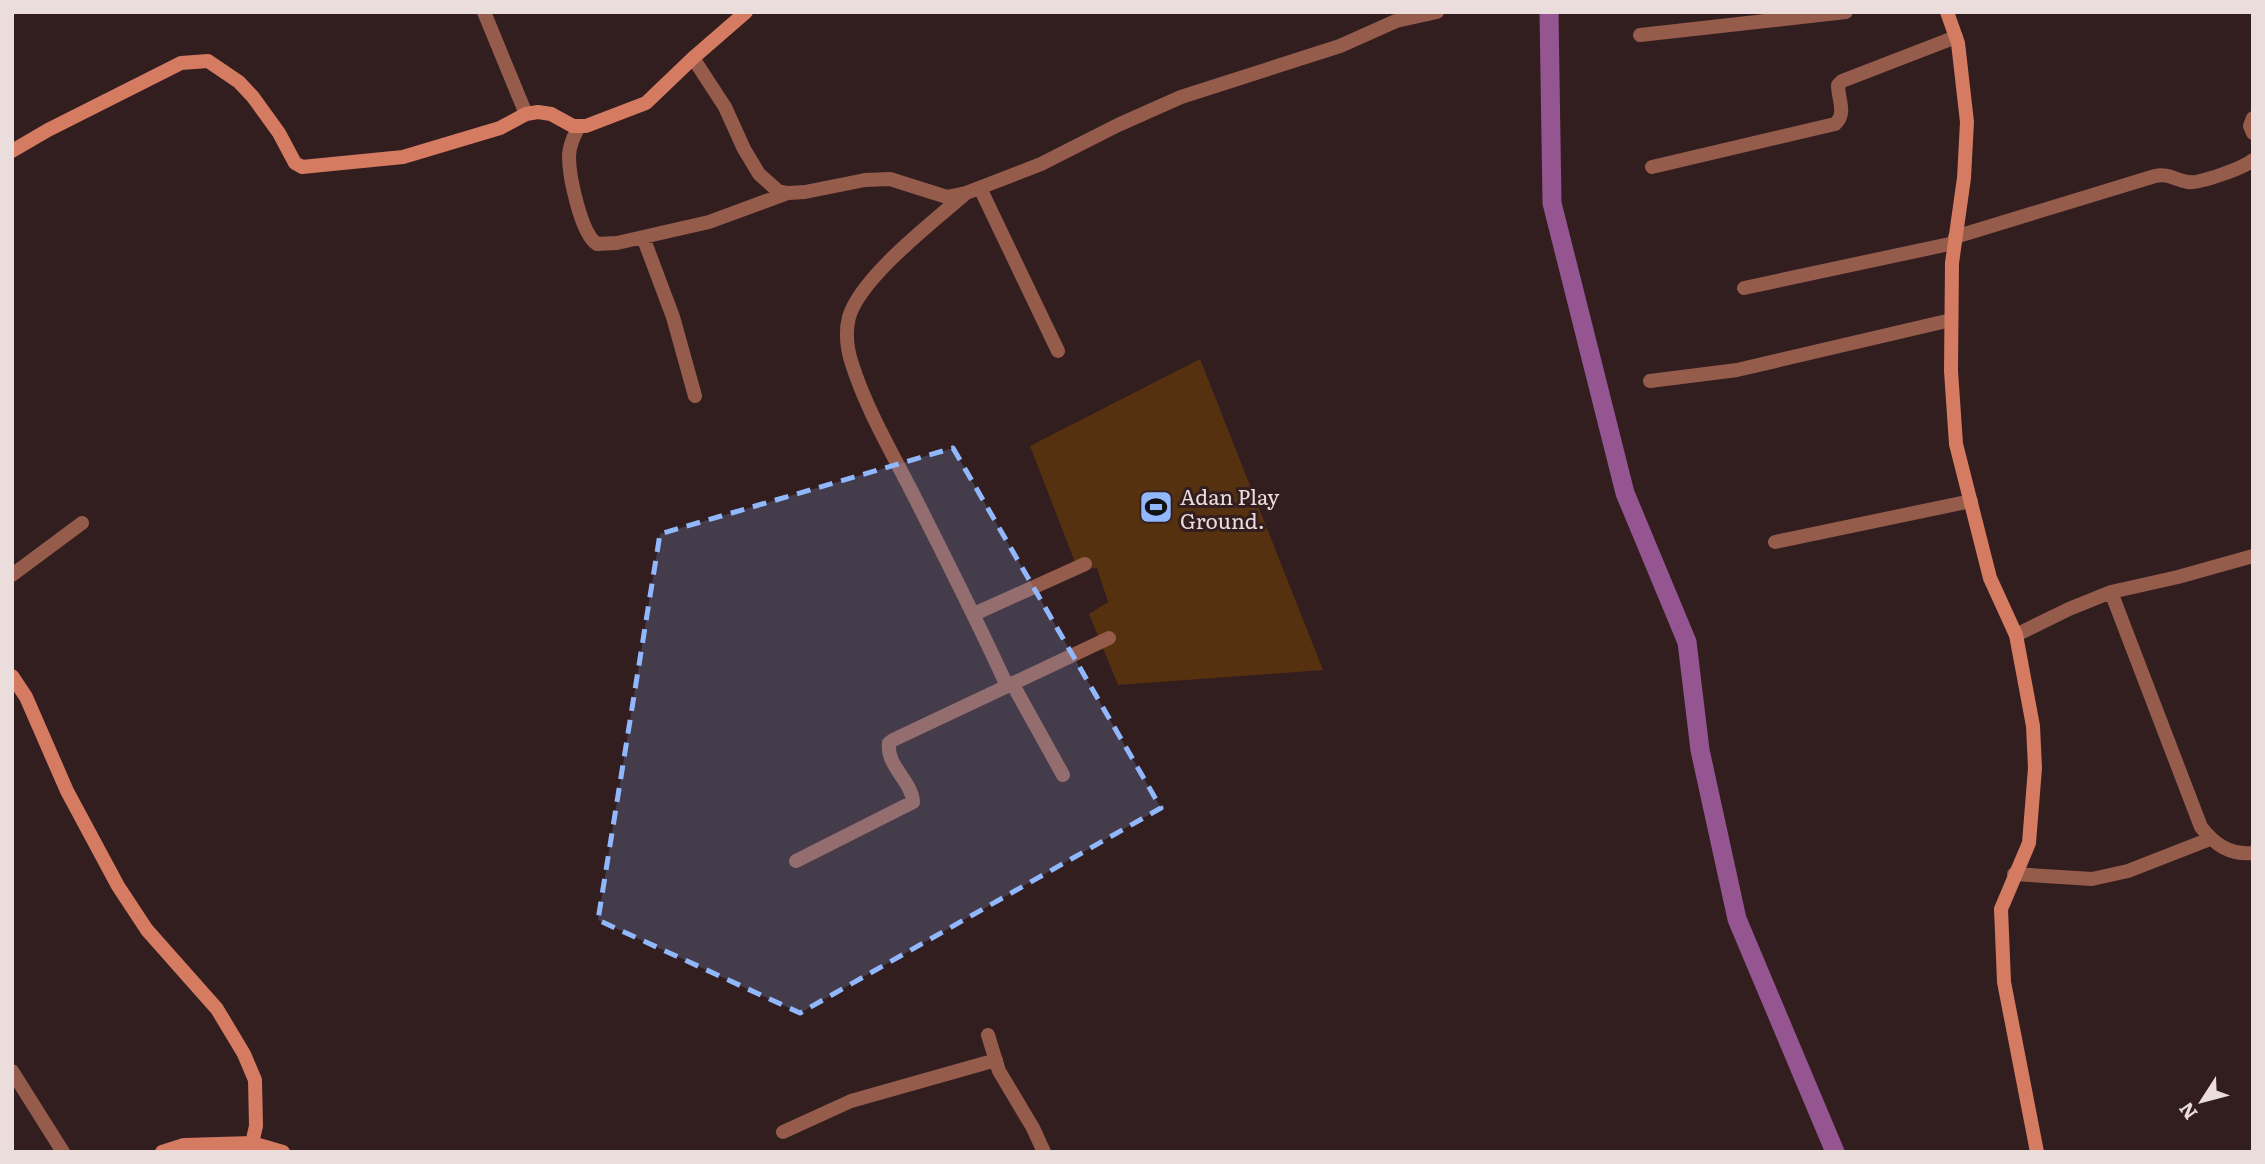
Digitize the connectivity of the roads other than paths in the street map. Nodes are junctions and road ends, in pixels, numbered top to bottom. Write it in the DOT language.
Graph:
graph roads {
  1 [pos="484,12"];
  2 [pos="746,12"];
  3 [pos="1437,12"];
  4 [pos="1846,12"];
  5 [pos="1947,12"];
  6 [pos="1640,35"];
  7 [pos="1956,37"];
  8 [pos="693,58"];
  9 [pos="526,114"];
  10 [pos="2253,118"];
  11 [pos="579,126"];
  12 [pos="2253,133"];
  13 [pos="12,151"];
  14 [pos="2253,160"];
  15 [pos="1652,167"];
  16 [pos="973,191"];
  17 [pos="788,193"];
  18 [pos="643,237"];
  19 [pos="1954,240"];
  20 [pos="1744,288"];
  21 [pos="1951,320"];
  22 [pos="1058,351"];
  23 [pos="1650,381"];
  24 [pos="695,396"];
  25 [pos="1971,501"];
  26 [pos="82,523"];
  27 [pos="1775,542"];
  28 [pos="2253,556"];
  29 [pos="1085,564"];
  30 [pos="12,575"];
  31 [pos="2111,592"];
  32 [pos="974,614"];
  33 [pos="2016,635"];
  34 [pos="1108,638"];
  35 [pos="12,676"];
  36 [pos="1009,685"];
  37 [pos="1063,775"];
  38 [pos="2210,839"];
  39 [pos="2253,853"];
  40 [pos="796,861"];
  41 [pos="2014,874"];
  42 [pos="988,1035"];
  43 [pos="996,1060"];
  44 [pos="12,1071"];
  45 [pos="783,1132"];
  46 [pos="251,1147"];
  47 [pos="64,1152"];
  48 [pos="162,1152"];
  49 [pos="283,1152"];
  50 [pos="1044,1152"];
  51 [pos="2037,1152"];
  1 -- 9 [label="street"];
  2 -- 8 [label="street"];
  3 -- 16 [label="street"];
  4 -- 6 [label="street"];
  5 -- 7 [label="street"];
  7 -- 15 [label="street"];
  7 -- 19 [label="street"];
  8 -- 11 [label="street"];
  8 -- 17 [label="street"];
  9 -- 11 [label="street"];
  9 -- 13 [label="street"];
  10 -- 12 [label="street"];
  11 -- 18 [label="street"];
  14 -- 19 [label="street"];
  16 -- 17 [label="street"];
  16 -- 22 [label="street"];
  16 -- 32 [label="street"];
  17 -- 18 [label="street"];
  18 -- 24 [label="street"];
  19 -- 20 [label="street"];
  19 -- 21 [label="street"];
  21 -- 23 [label="street"];
  21 -- 25 [label="street"];
  25 -- 27 [label="street"];
  25 -- 33 [label="street"];
  26 -- 30 [label="street"];
  28 -- 31 [label="street"];
  29 -- 32 [label="street"];
  31 -- 33 [label="street"];
  31 -- 38 [label="street"];
  32 -- 36 [label="street"];
  33 -- 41 [label="street"];
  34 -- 36 [label="street"];
  35 -- 46 [label="street"];
  36 -- 37 [label="street"];
  36 -- 40 [label="street"];
  38 -- 39 [label="street"];
  38 -- 41 [label="street"];
  41 -- 51 [label="street"];
  42 -- 43 [label="street"];
  43 -- 45 [label="street"];
  43 -- 50 [label="street"];
  44 -- 47 [label="street"];
  46 -- 48 [label="street"];
  46 -- 49 [label="street"];
}
